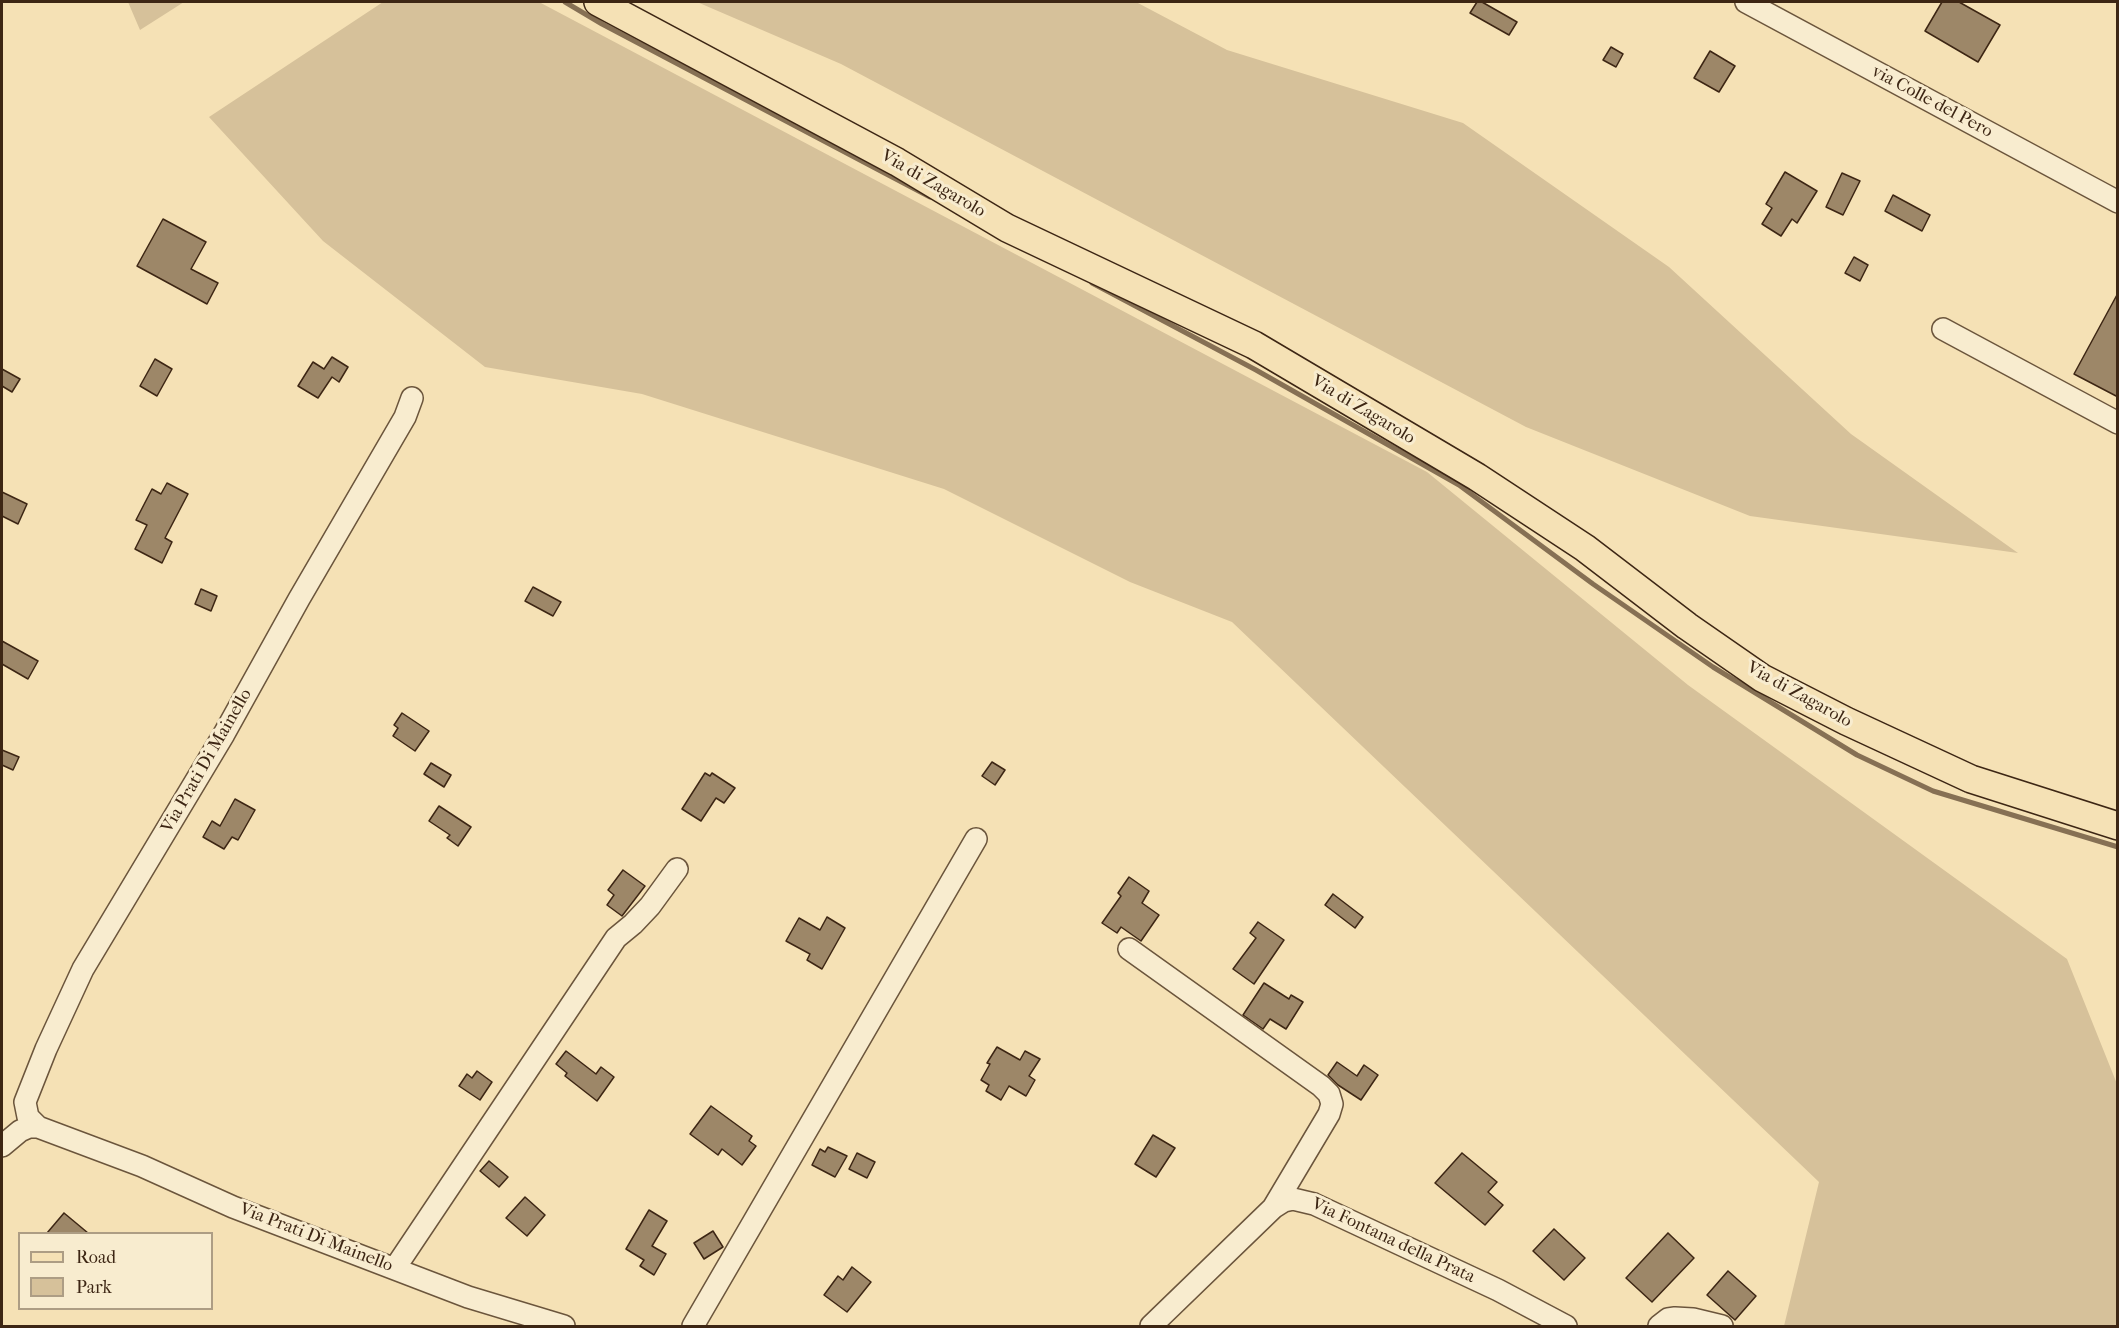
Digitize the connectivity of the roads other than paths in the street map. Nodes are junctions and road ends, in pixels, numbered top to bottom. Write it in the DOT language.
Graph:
graph roads {
  1 [pos="598,2"];
  2 [pos="1746,2"];
  3 [pos="2118,202"];
  4 [pos="1943,329"];
  5 [pos="412,398"];
  6 [pos="2118,423"];
  7 [pos="2118,826"];
  8 [pos="976,839"];
  9 [pos="677,869"];
  10 [pos="1129,950"];
  11 [pos="38,1127"];
  12 [pos="2,1146"];
  13 [pos="1273,1208"];
  14 [pos="395,1268"];
  15 [pos="564,1326"];
  16 [pos="693,1326"];
  17 [pos="1151,1326"];
  18 [pos="1566,1326"];
  19 [pos="1659,1326"];
  20 [pos="1722,1326"];
  1 -- 7 [label="main road, Via di Zagarolo"];
  2 -- 3 [label="street, via Colle del Pero"];
  4 -- 6 [label="street"];
  5 -- 11 [label="street, Via Prati Di Mainello"];
  8 -- 16 [label="street"];
  9 -- 14 [label="street"];
  10 -- 13 [label="street"];
  11 -- 12 [label="street"];
  11 -- 14 [label="street, Via Prati Di Mainello"];
  13 -- 17 [label="street, Via Fontana della Prata"];
  13 -- 18 [label="street, Via Fontana della Prata"];
  14 -- 15 [label="street, Via Prati Di Mainello"];
  19 -- 20 [label="street"];
}
